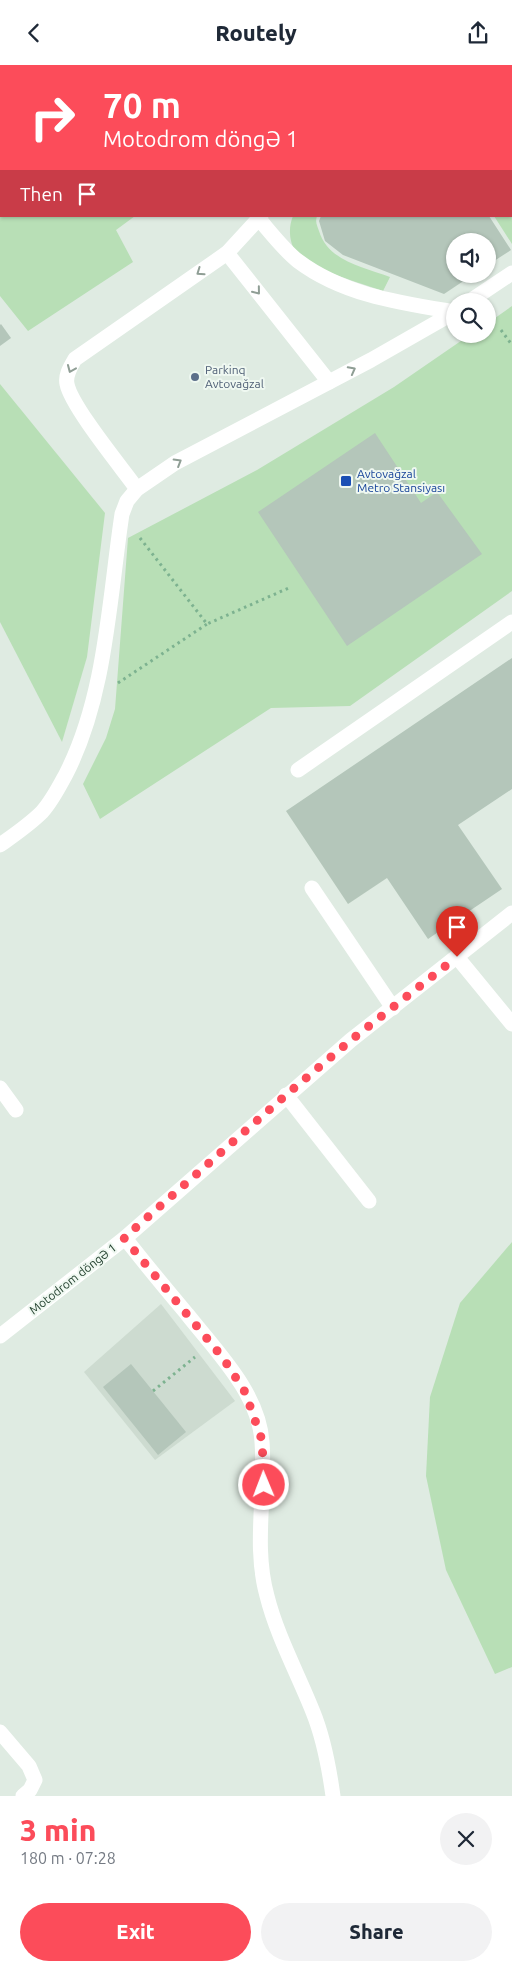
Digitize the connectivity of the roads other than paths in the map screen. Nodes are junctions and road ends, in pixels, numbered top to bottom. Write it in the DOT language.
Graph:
graph roads {
  1 [pos="260,218"];
  2 [pos="227,253"];
  3 [pos="512,273"];
  4 [pos="482,293"];
  5 [pos="446,310"];
  6 [pos="446,317"];
  7 [pos="330,382"];
  8 [pos="137,489"];
  9 [pos="512,622"];
  10 [pos="298,770"];
  11 [pos="0,845"];
  12 [pos="312,888"];
  13 [pos="512,913"];
  14 [pos="457,957"];
  15 [pos="393,1008"];
  16 [pos="512,1024"];
  17 [pos="0,1088"];
  18 [pos="286,1095"];
  19 [pos="16,1110"];
  20 [pos="369,1201"];
  21 [pos="124,1238"];
  22 [pos="0,1336"];
  23 [pos="0,1732"];
  24 [pos="23,1796"];
  25 [pos="333,1796"];
  1 -- 2 [label="street"];
  1 -- 5 [label="street"];
  2 -- 7 [label="street, one-way"];
  2 -- 8 [label="street, one-way"];
  3 -- 4 [label="street"];
  7 -- 6 [label="street, one-way"];
  8 -- 7 [label="street, one-way"];
  8 -- 11 [label="street"];
  9 -- 10 [label="street"];
  12 -- 15 [label="street"];
  13 -- 14 [label="street, Motodrom döngə 1"];
  14 -- 15 [label="street, Motodrom döngə 1"];
  14 -- 16 [label="street"];
  15 -- 18 [label="street, Motodrom döngə 1"];
  17 -- 19 [label="street"];
  18 -- 20 [label="street"];
  18 -- 21 [label="street, Motodrom döngə 1"];
  21 -- 22 [label="street, Motodrom döngə 1"];
  21 -- 25 [label="street"];
  23 -- 24 [label="street"];
}
